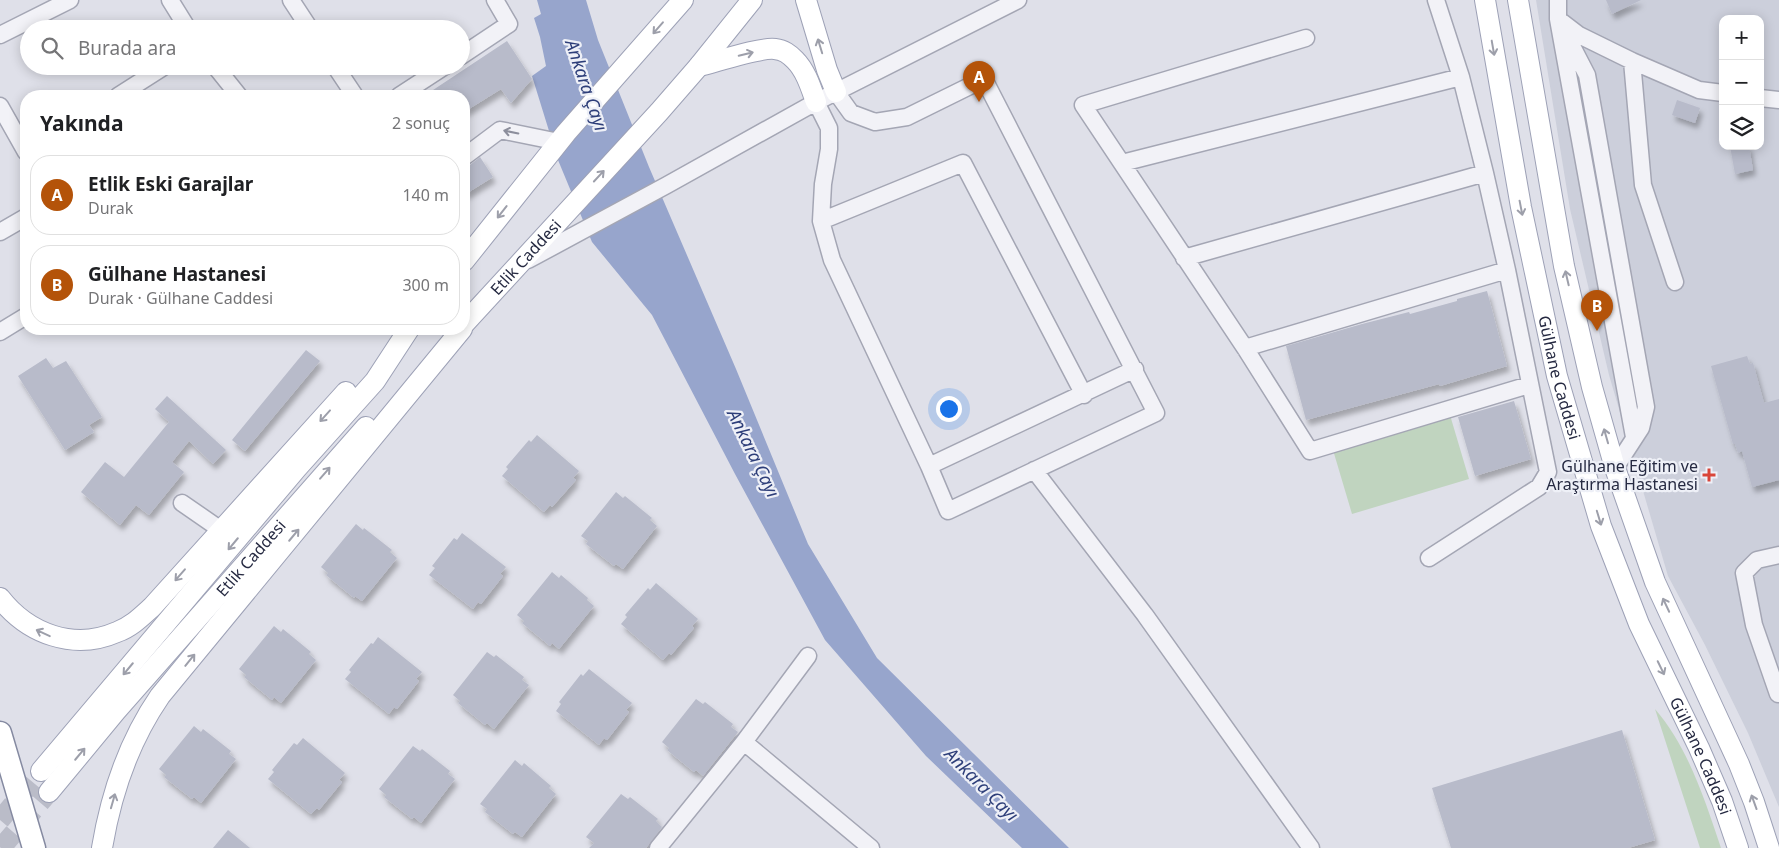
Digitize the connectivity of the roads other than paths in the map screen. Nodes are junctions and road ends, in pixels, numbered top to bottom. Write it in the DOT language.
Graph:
graph roads {
  1 [pos="70,0"];
  2 [pos="170,0"];
  3 [pos="291,0"];
  4 [pos="495,0"];
  5 [pos="683,0"];
  6 [pos="752,0"];
  7 [pos="806,0"];
  8 [pos="1018,0"];
  9 [pos="1436,0"];
  10 [pos="1485,0"];
  11 [pos="1518,0"];
  12 [pos="1552,0"];
  13 [pos="1558,0"];
  14 [pos="1558,19"];
  15 [pos="31,20"];
  16 [pos="182,20"];
  17 [pos="304,20"];
  18 [pos="20,26"];
  19 [pos="0,36"];
  20 [pos="1306,38"];
  21 [pos="470,50"];
  22 [pos="1632,61"];
  23 [pos="699,66"];
  24 [pos="151,75"];
  25 [pos="222,75"];
  26 [pos="341,75"];
  27 [pos="432,75"];
  28 [pos="1461,77"];
  29 [pos="127,90"];
  30 [pos="234,90"];
  31 [pos="351,90"];
  32 [pos="409,90"];
  33 [pos="836,92"];
  34 [pos="1719,92"];
  35 [pos="1764,98"];
  36 [pos="1779,100"];
  37 [pos="816,102"];
  38 [pos="0,106"];
  39 [pos="20,141"];
  40 [pos="559,142"];
  41 [pos="470,152"];
  42 [pos="1122,163"];
  43 [pos="1485,173"];
  44 [pos="20,220"];
  45 [pos="821,221"];
  46 [pos="0,232"];
  47 [pos="470,251"];
  48 [pos="1184,258"];
  49 [pos="518,265"];
  50 [pos="1507,270"];
  51 [pos="1675,282"];
  52 [pos="470,317"];
  53 [pos="20,320"];
  54 [pos="0,332"];
  55 [pos="401,335"];
  56 [pos="403,335"];
  57 [pos="452,335"];
  58 [pos="455,335"];
  59 [pos="1245,348"];
  60 [pos="1135,369"];
  61 [pos="1529,385"];
  62 [pos="1084,395"];
  63 [pos="928,466"];
  64 [pos="1615,468"];
  65 [pos="1034,470"];
  66 [pos="182,503"];
  67 [pos="221,530"];
  68 [pos="1779,555"];
  69 [pos="1429,558"];
  70 [pos="0,598"];
  71 [pos="808,656"];
  72 [pos="1778,694"];
  73 [pos="0,734"];
  74 [pos="744,742"];
  75 [pos="42,771"];
  76 [pos="49,792"];
  77 [pos="22,806"];
  78 [pos="34,848"];
  79 [pos="38,848"];
  80 [pos="102,848"];
  81 [pos="658,848"];
  82 [pos="872,848"];
  83 [pos="1312,848"];
  84 [pos="1738,848"];
  85 [pos="1768,848"];
  1 -- 15 [label="street"];
  2 -- 16 [label="street"];
  3 -- 17 [label="street"];
  4 -- 21 [label="street"];
  5 -- 40 [label="main road, one-way"];
  6 -- 23 [label="main road"];
  33 -- 7 [label="main road, one-way"];
  8 -- 33 [label="street"];
  9 -- 28 [label="street"];
  10 -- 84 [label="main road, Gülhane Caddesi, one-way"];
  64 -- 11 [label="main road, Gülhane Caddesi, one-way"];
  12 -- 14 [label="street"];
  13 -- 14 [label="street"];
  14 -- 22 [label="street"];
  14 -- 64 [label="street"];
  18 -- 19 [label="street"];
  20 -- 42 [label="street"];
  22 -- 34 [label="street"];
  22 -- 51 [label="street"];
  23 -- 37 [label="main road, one-way"];
  49 -- 23 [label="main road, Etlik Caddesi, one-way"];
  24 -- 29 [label="street"];
  25 -- 30 [label="street"];
  26 -- 31 [label="street"];
  27 -- 32 [label="street"];
  28 -- 42 [label="street"];
  28 -- 43 [label="street"];
  33 -- 37 [label="street"];
  33 -- 60 [label="street"];
  35 -- 36 [label="street"];
  37 -- 45 [label="street"];
  37 -- 49 [label="street"];
  38 -- 39 [label="street"];
  40 -- 41 [label="street, one-way"];
  40 -- 47 [label="main road, one-way"];
  42 -- 48 [label="street"];
  43 -- 48 [label="street"];
  43 -- 50 [label="street"];
  44 -- 46 [label="street"];
  45 -- 62 [label="street"];
  45 -- 63 [label="street"];
  48 -- 59 [label="street"];
  49 -- 52 [label="main road, Etlik Caddesi"];
  50 -- 59 [label="street"];
  50 -- 61 [label="street"];
  53 -- 54 [label="street"];
  55 -- 67 [label="main road, one-way"];
  56 -- 75 [label="main road, Etlik Caddesi, one-way"];
  76 -- 57 [label="main road, Etlik Caddesi, one-way"];
  80 -- 58 [label="main road, one-way"];
  59 -- 61 [label="street"];
  60 -- 62 [label="street"];
  60 -- 65 [label="street"];
  61 -- 69 [label="street"];
  62 -- 63 [label="street"];
  63 -- 65 [label="street"];
  85 -- 64 [label="main road, Gülhane Caddesi, one-way"];
  65 -- 83 [label="street"];
  66 -- 67 [label="street"];
  67 -- 70 [label="main road, one-way"];
  68 -- 72 [label="street"];
  71 -- 74 [label="street"];
  73 -- 77 [label="highway"];
  74 -- 81 [label="street"];
  74 -- 82 [label="street"];
  77 -- 78 [label="highway"];
  77 -- 79 [label="highway"];
}
